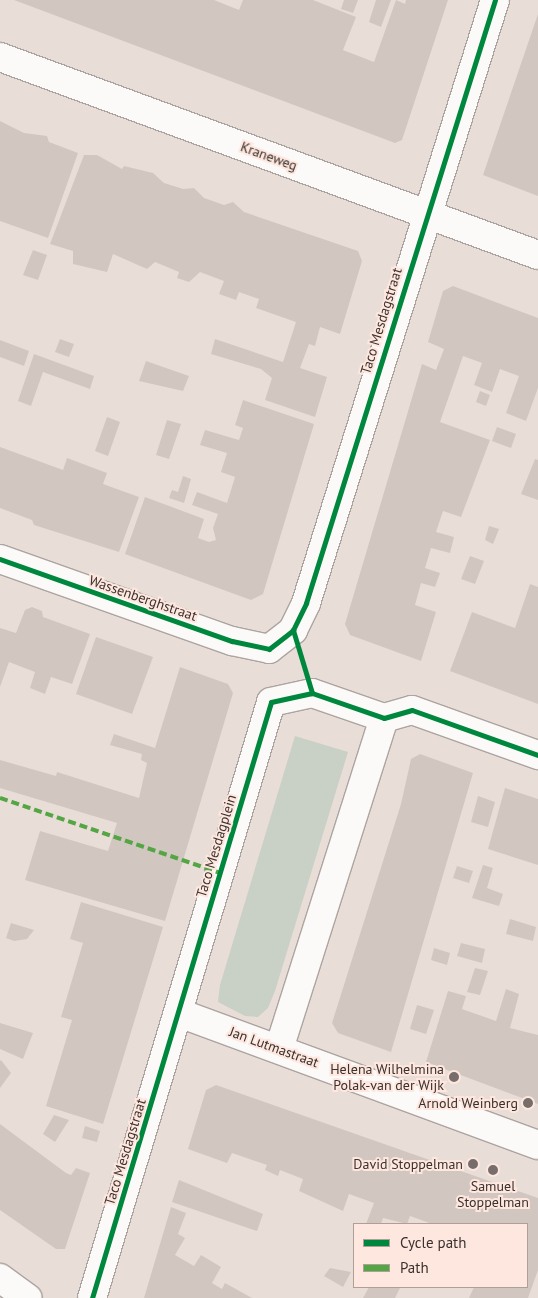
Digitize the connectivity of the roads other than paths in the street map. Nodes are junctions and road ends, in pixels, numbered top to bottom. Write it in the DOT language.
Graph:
graph roads {
  1 [pos="495,0"];
  2 [pos="0,57"];
  3 [pos="427,213"];
  4 [pos="538,255"];
  5 [pos="0,559"];
  6 [pos="279,643"];
  7 [pos="384,718"];
  8 [pos="538,755"];
  9 [pos="179,1013"];
  10 [pos="279,1049"];
  11 [pos="538,1145"];
  12 [pos="0,1278"];
  13 [pos="28,1298"];
  14 [pos="92,1298"];
  1 -- 3 [label="street, Taco Mesdagstraat"];
  2 -- 3 [label="street, Kraneweg"];
  3 -- 4 [label="street, Kraneweg"];
  3 -- 6 [label="street, Taco Mesdagstraat"];
  5 -- 6 [label="street, Wassenberghstraat"];
  7 -- 8 [label="street"];
  7 -- 9 [label="street, Taco Mesdagplein"];
  7 -- 10 [label="street"];
  9 -- 10 [label="street, Jan Lutmastraat"];
  9 -- 14 [label="street, Taco Mesdagstraat"];
  10 -- 11 [label="street, Jan Lutmastraat"];
  12 -- 13 [label="street"];
}
